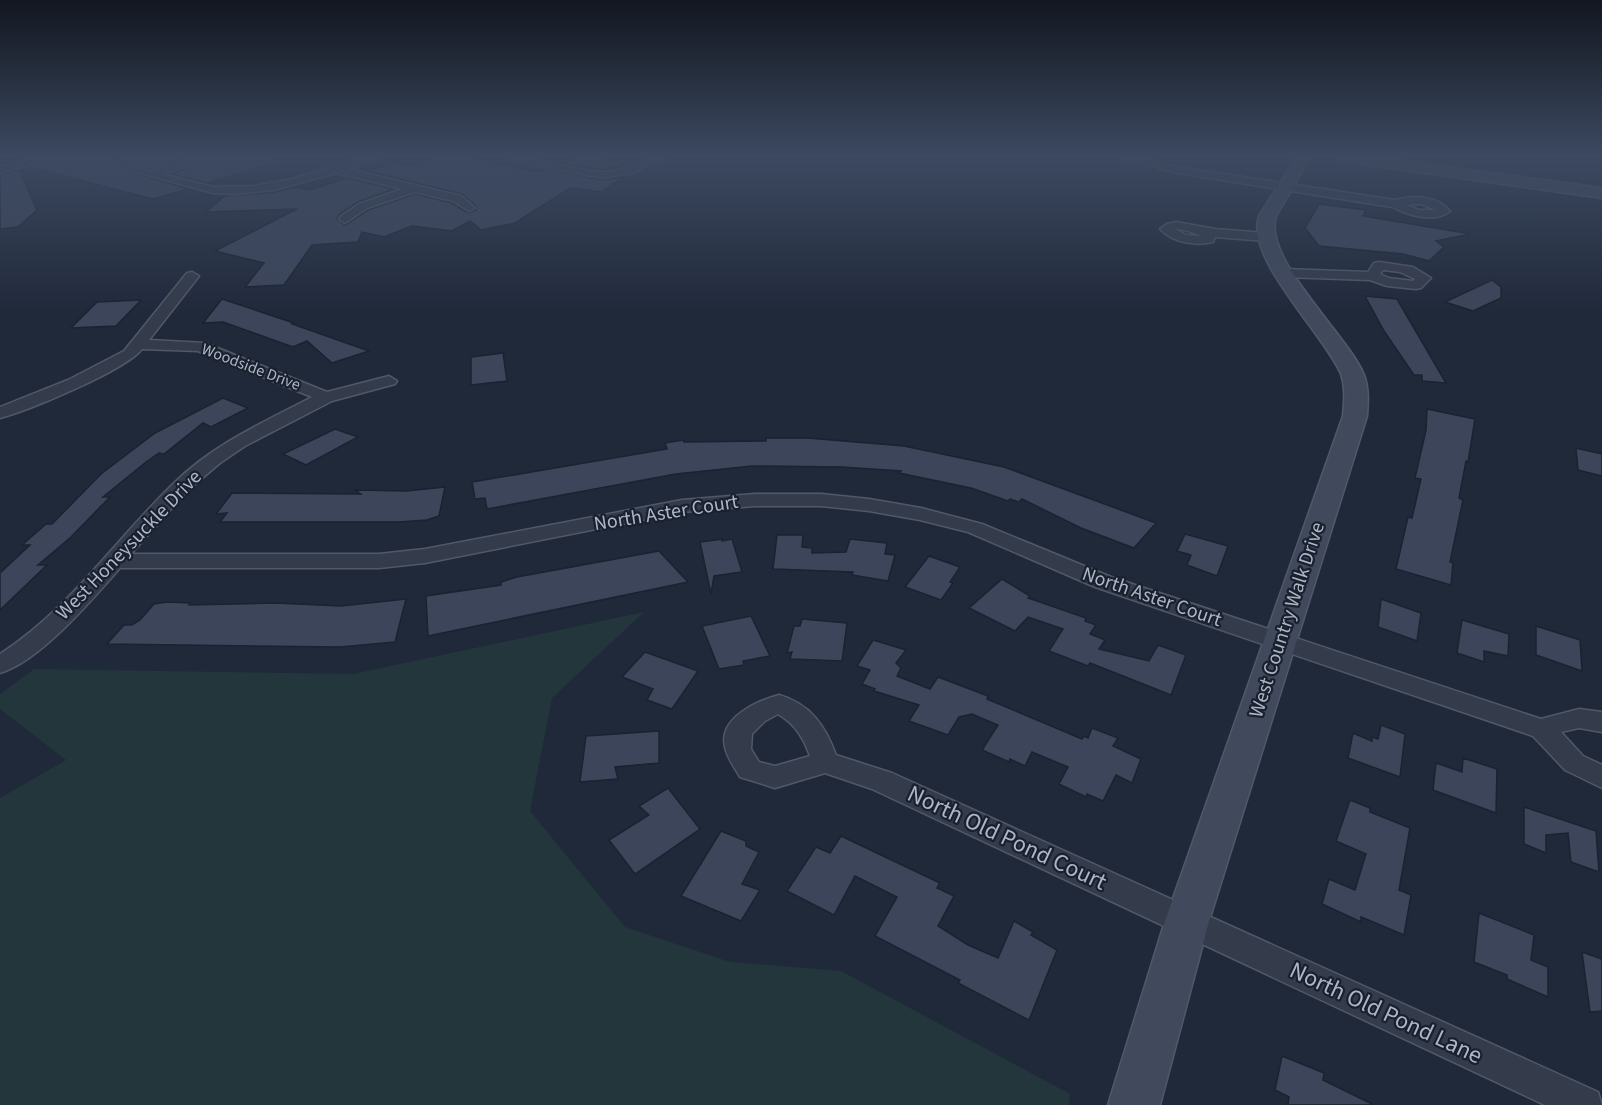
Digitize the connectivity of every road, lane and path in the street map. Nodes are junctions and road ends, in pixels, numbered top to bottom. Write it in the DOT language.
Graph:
graph roads {
  1 [pos="358,210"];
  2 [pos="1272,210"];
  3 [pos="345,219"];
  4 [pos="1208,232"];
  5 [pos="1266,237"];
  6 [pos="1284,273"];
  7 [pos="192,276"];
  8 [pos="1372,276"];
  9 [pos="140,344"];
  10 [pos="389,381"];
  11 [pos="326,397"];
  12 [pos="0,413"];
  13 [pos="115,561"];
  14 [pos="1280,641"];
  15 [pos="0,665"];
  16 [pos="1602,722"];
  17 [pos="1542,729"];
  18 [pos="825,762"];
  19 [pos="1602,777"];
  20 [pos="1186,921"];
  21 [pos="1134,1105"];
  22 [pos="1585,1105"];
  1 -- 3 [label="street"];
  2 -- 5 [label="street"];
  4 -- 5 [label="street"];
  5 -- 6 [label="street, West Country Walk Drive"];
  6 -- 8 [label="street"];
  6 -- 14 [label="street, West Country Walk Drive"];
  7 -- 9 [label="street"];
  9 -- 11 [label="street, Woodside Drive"];
  9 -- 12 [label="street"];
  10 -- 11 [label="street, West Honeysuckle Drive"];
  11 -- 13 [label="street, West Honeysuckle Drive"];
  13 -- 14 [label="street, North Aster Court"];
  13 -- 15 [label="street, West Honeysuckle Drive"];
  14 -- 17 [label="street, North Aster Court"];
  14 -- 20 [label="street, West Country Walk Drive"];
  16 -- 17 [label="street"];
  17 -- 19 [label="street"];
  18 -- 20 [label="street, North Old Pond Court"];
  20 -- 21 [label="street, West Country Walk Drive"];
  20 -- 22 [label="street, North Old Pond Lane"];
}
